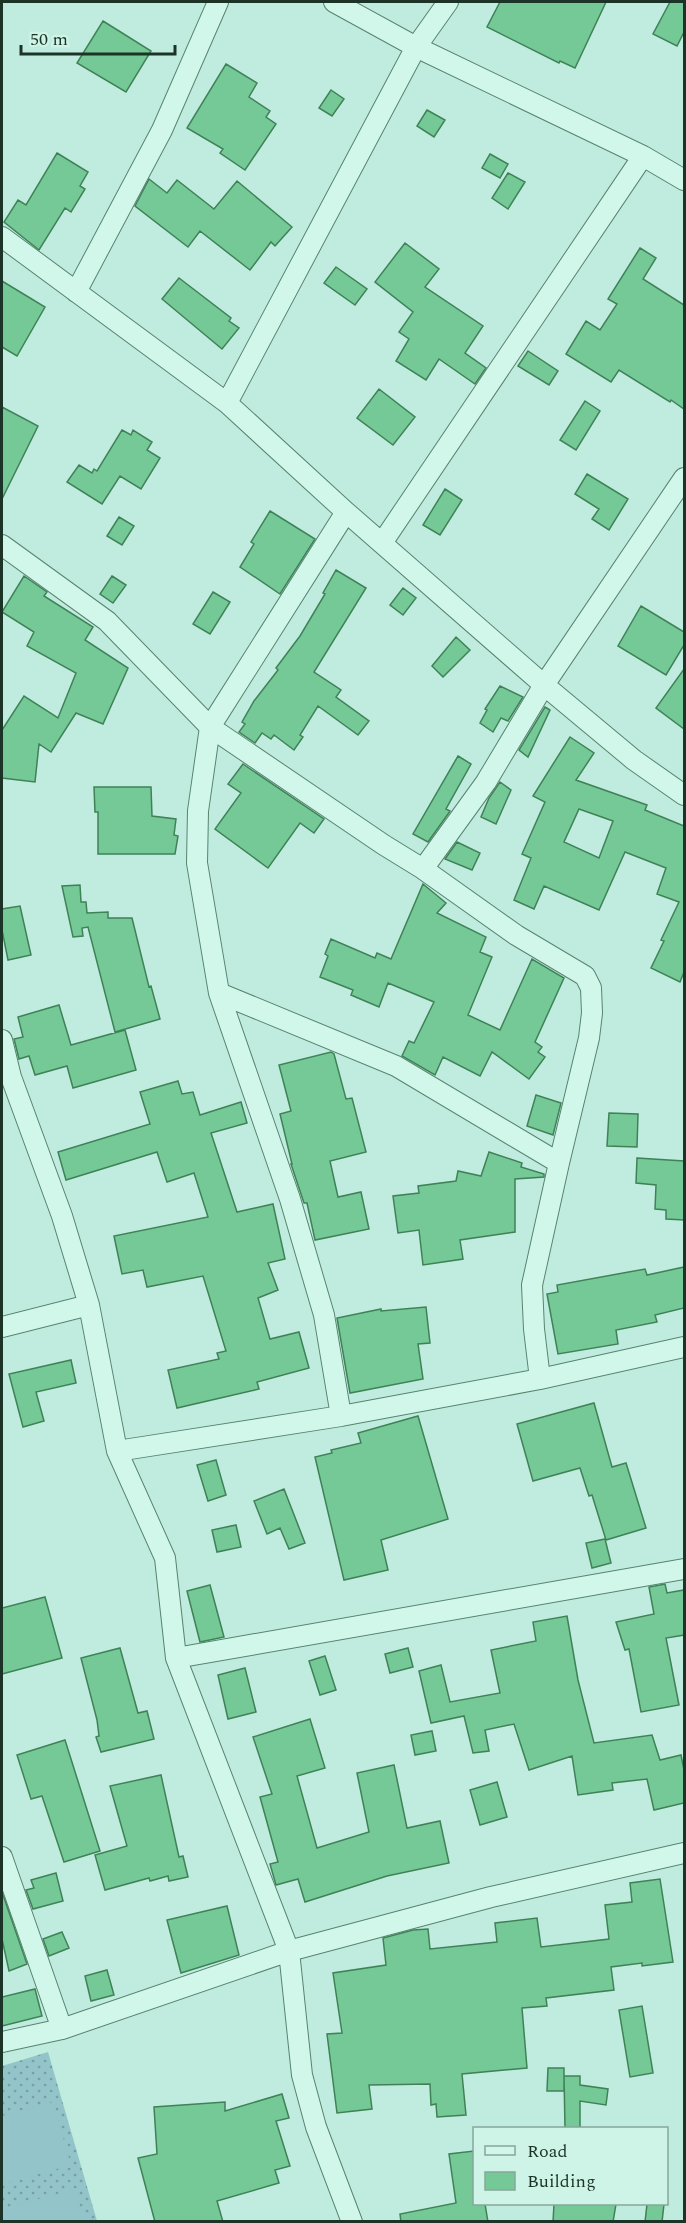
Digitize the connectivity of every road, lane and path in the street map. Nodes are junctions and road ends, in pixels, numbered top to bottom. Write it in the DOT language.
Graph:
graph roads {
  1 [pos="218,2"];
  2 [pos="334,2"];
  3 [pos="448,2"];
  4 [pos="416,47"];
  5 [pos="643,156"];
  6 [pos="684,180"];
  7 [pos="2,237"];
  8 [pos="76,292"];
  9 [pos="227,403"];
  10 [pos="684,478"];
  11 [pos="346,512"];
  12 [pos="382,543"];
  13 [pos="2,545"];
  14 [pos="544,685"];
  15 [pos="210,727"];
  16 [pos="684,795"];
  17 [pos="423,869"];
  18 [pos="219,993"];
  19 [pos="2,1040"];
  20 [pos="6,1078"];
  21 [pos="559,1163"];
  22 [pos="89,1305"];
  23 [pos="2,1327"];
  24 [pos="684,1347"];
  25 [pos="540,1379"];
  26 [pos="341,1416"];
  27 [pos="117,1451"];
  28 [pos="684,1569"];
  29 [pos="176,1658"];
  30 [pos="684,1853"];
  31 [pos="2,1857"];
  32 [pos="289,1951"];
  33 [pos="62,2029"];
  34 [pos="2,2042"];
  35 [pos="352,2222"];
  1 -- 8 [label="street"];
  2 -- 4 [label="street"];
  3 -- 4 [label="street"];
  4 -- 5 [label="street"];
  4 -- 9 [label="street"];
  5 -- 6 [label="street"];
  5 -- 12 [label="street"];
  7 -- 8 [label="street"];
  8 -- 9 [label="street"];
  9 -- 11 [label="street"];
  10 -- 14 [label="street"];
  11 -- 12 [label="street"];
  11 -- 15 [label="street"];
  12 -- 14 [label="street"];
  13 -- 15 [label="street"];
  14 -- 16 [label="street"];
  14 -- 17 [label="street"];
  15 -- 17 [label="street"];
  15 -- 18 [label="street"];
  17 -- 21 [label="street"];
  18 -- 21 [label="street"];
  18 -- 26 [label="street"];
  19 -- 20 [label="street"];
  20 -- 22 [label="street"];
  21 -- 25 [label="street"];
  22 -- 23 [label="street"];
  22 -- 27 [label="street"];
  24 -- 25 [label="street"];
  25 -- 26 [label="street"];
  26 -- 27 [label="street"];
  27 -- 29 [label="street"];
  28 -- 29 [label="street"];
  29 -- 32 [label="street"];
  30 -- 32 [label="street"];
  31 -- 33 [label="street"];
  32 -- 33 [label="street"];
  32 -- 35 [label="street"];
  33 -- 34 [label="street"];
}
